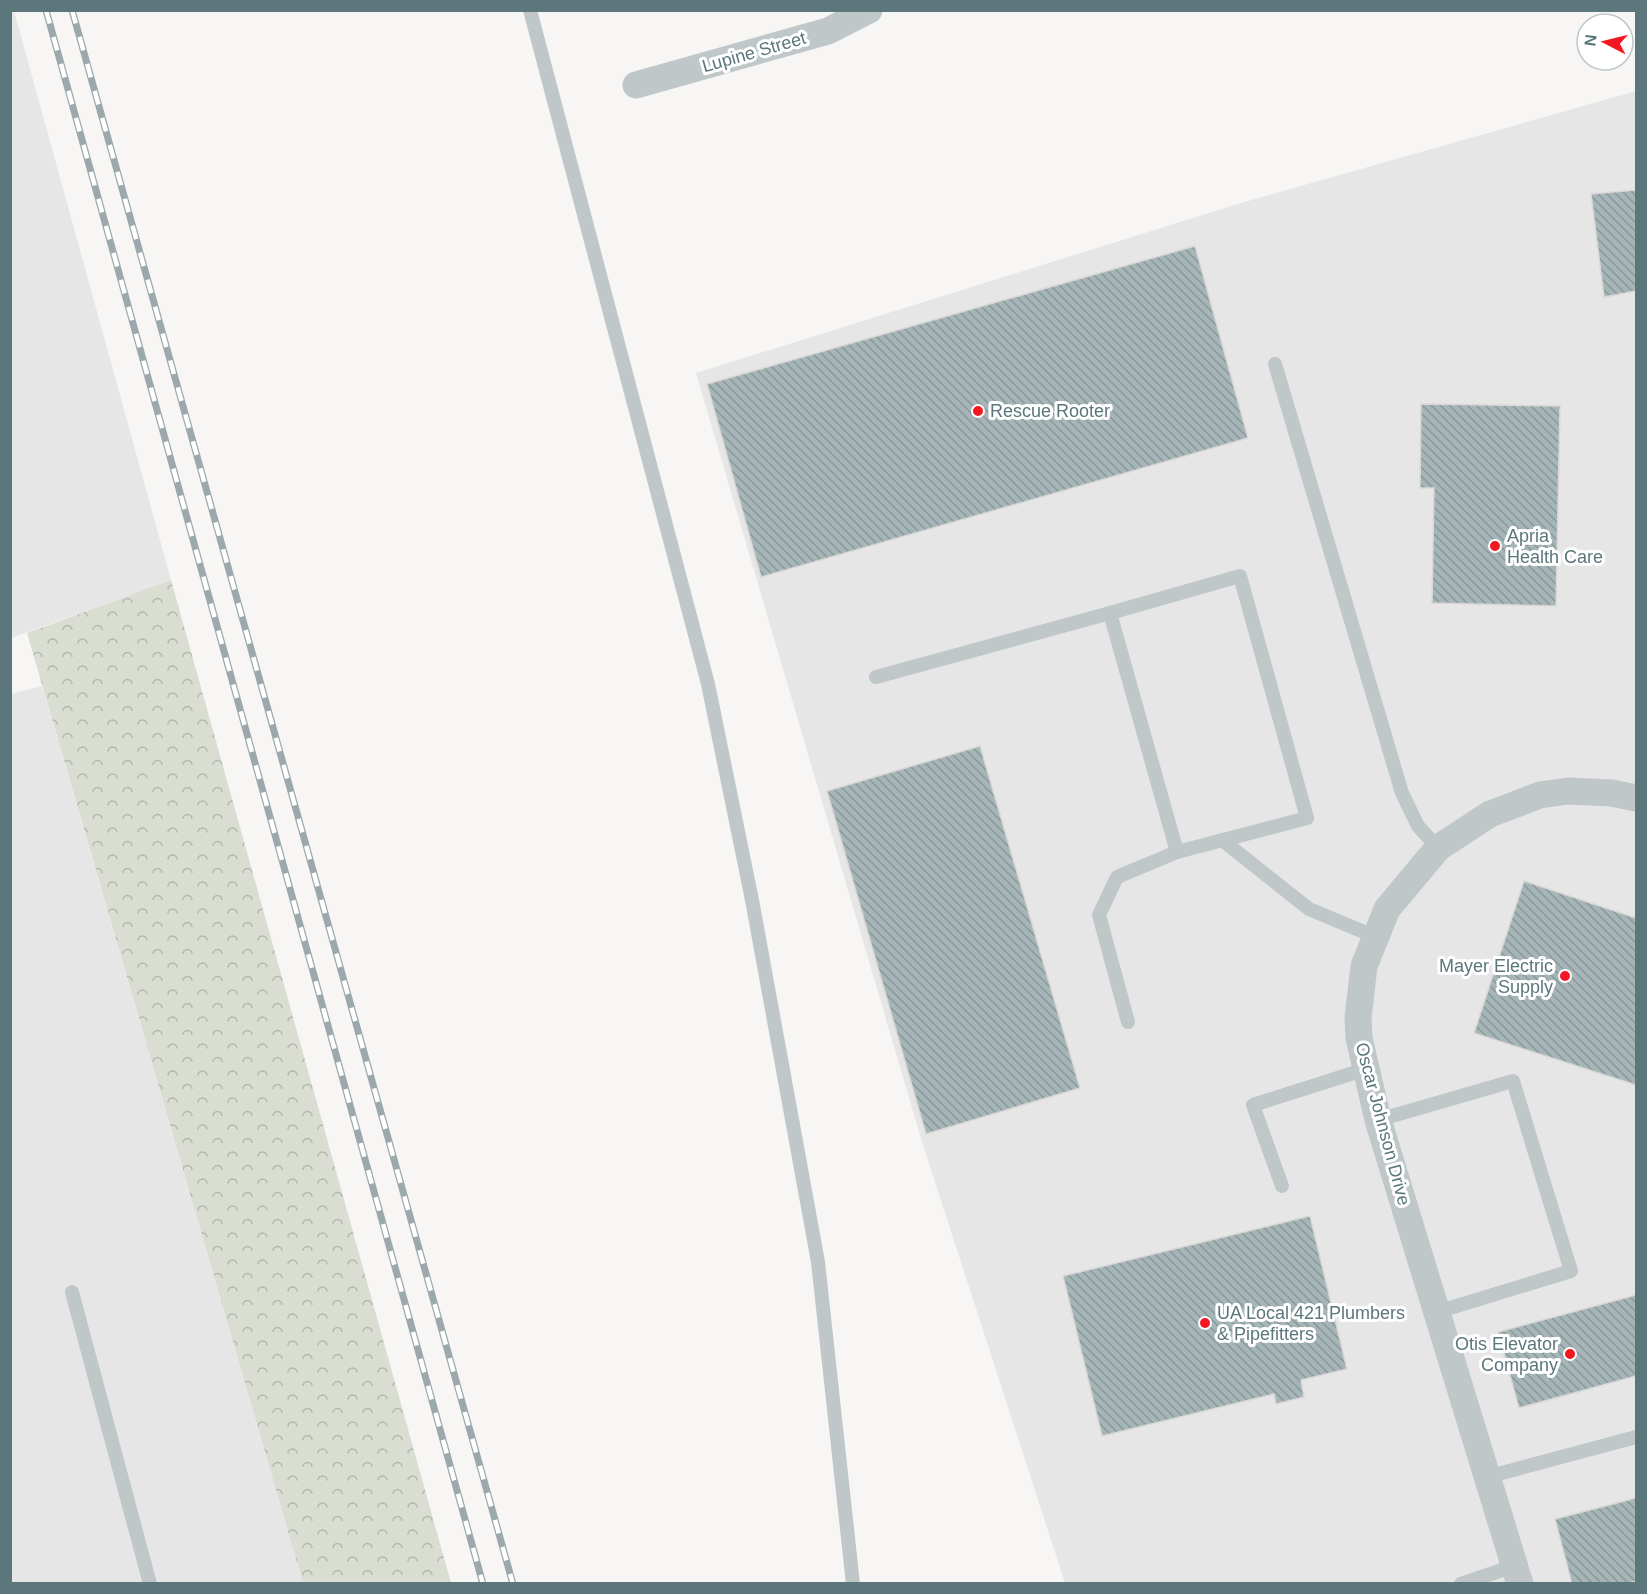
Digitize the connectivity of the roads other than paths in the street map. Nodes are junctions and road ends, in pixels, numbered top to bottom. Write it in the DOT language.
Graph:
graph roads {
  1 [pos="530,10"];
  2 [pos="869,10"];
  3 [pos="636,85"];
  4 [pos="1275,364"];
  5 [pos="1110,613"];
  6 [pos="876,677"];
  7 [pos="1636,798"];
  8 [pos="1222,840"];
  9 [pos="1438,848"];
  10 [pos="1177,852"];
  11 [pos="1376,937"];
  12 [pos="1128,1022"];
  13 [pos="1366,1069"];
  14 [pos="1378,1120"];
  15 [pos="1282,1186"];
  16 [pos="72,1292"];
  17 [pos="1437,1312"];
  18 [pos="1636,1437"];
  19 [pos="1487,1477"];
  20 [pos="1517,1575"];
  21 [pos="150,1584"];
  22 [pos="853,1584"];
  23 [pos="1461,1584"];
  1 -- 22 [label="lane"];
  2 -- 3 [label="street, Lupine Street"];
  4 -- 9 [label="lane"];
  5 -- 6 [label="lane"];
  5 -- 8 [label="lane"];
  5 -- 10 [label="lane"];
  7 -- 9 [label="street, Oscar Johnson Drive"];
  8 -- 10 [label="lane"];
  8 -- 11 [label="lane"];
  9 -- 11 [label="street, Oscar Johnson Drive"];
  10 -- 12 [label="lane"];
  11 -- 13 [label="street, Oscar Johnson Drive"];
  13 -- 14 [label="street, Oscar Johnson Drive"];
  13 -- 15 [label="lane"];
  14 -- 17 [label="street, Oscar Johnson Drive"];
  14 -- 17 [label="lane"];
  16 -- 21 [label="lane"];
  17 -- 19 [label="street, Oscar Johnson Drive"];
  18 -- 19 [label="lane"];
  19 -- 20 [label="street, Oscar Johnson Drive"];
  20 -- 23 [label="lane"];
}
